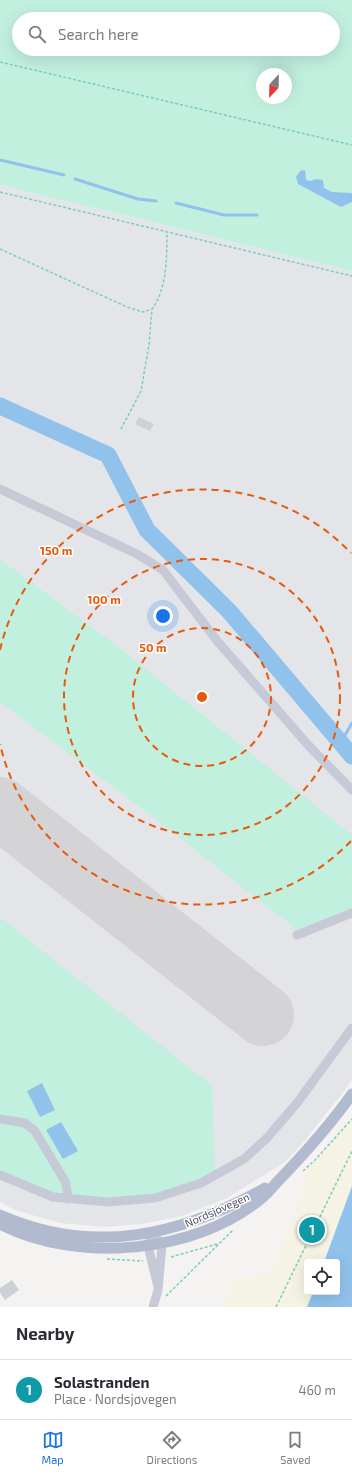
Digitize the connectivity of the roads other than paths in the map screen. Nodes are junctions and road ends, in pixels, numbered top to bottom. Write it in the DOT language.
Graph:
graph roads {
  1 [pos="0,489"];
  2 [pos="352,790"];
  3 [pos="352,913"];
  4 [pos="297,935"];
  5 [pos="352,1028"];
  6 [pos="352,1094"];
  7 [pos="0,1119"];
  8 [pos="0,1176"];
  9 [pos="279,1180"];
  10 [pos="68,1198"];
  11 [pos="0,1216"];
  12 [pos="0,1224"];
  13 [pos="152,1234"];
  14 [pos="162,1244"];
  15 [pos="148,1246"];
  16 [pos="158,1287"];
  17 [pos="152,1307"];
  1 -- 2 [label="street"];
  3 -- 4 [label="street"];
  5 -- 10 [label="street"];
  6 -- 9 [label="main road, Nordsjøvegen"];
  7 -- 10 [label="street"];
  8 -- 10 [label="street"];
  9 -- 13 [label="main road, Nordsjøvegen"];
  9 -- 14 [label="main road, Nordsjøvegen"];
  11 -- 13 [label="main road, Nordsjøvegen"];
  12 -- 15 [label="main road, Nordsjøvegen"];
  13 -- 14 [label="street"];
  13 -- 15 [label="street"];
  14 -- 15 [label="main road, Nordsjøvegen"];
  14 -- 16 [label="street"];
  15 -- 16 [label="street"];
  16 -- 17 [label="street"];
}
